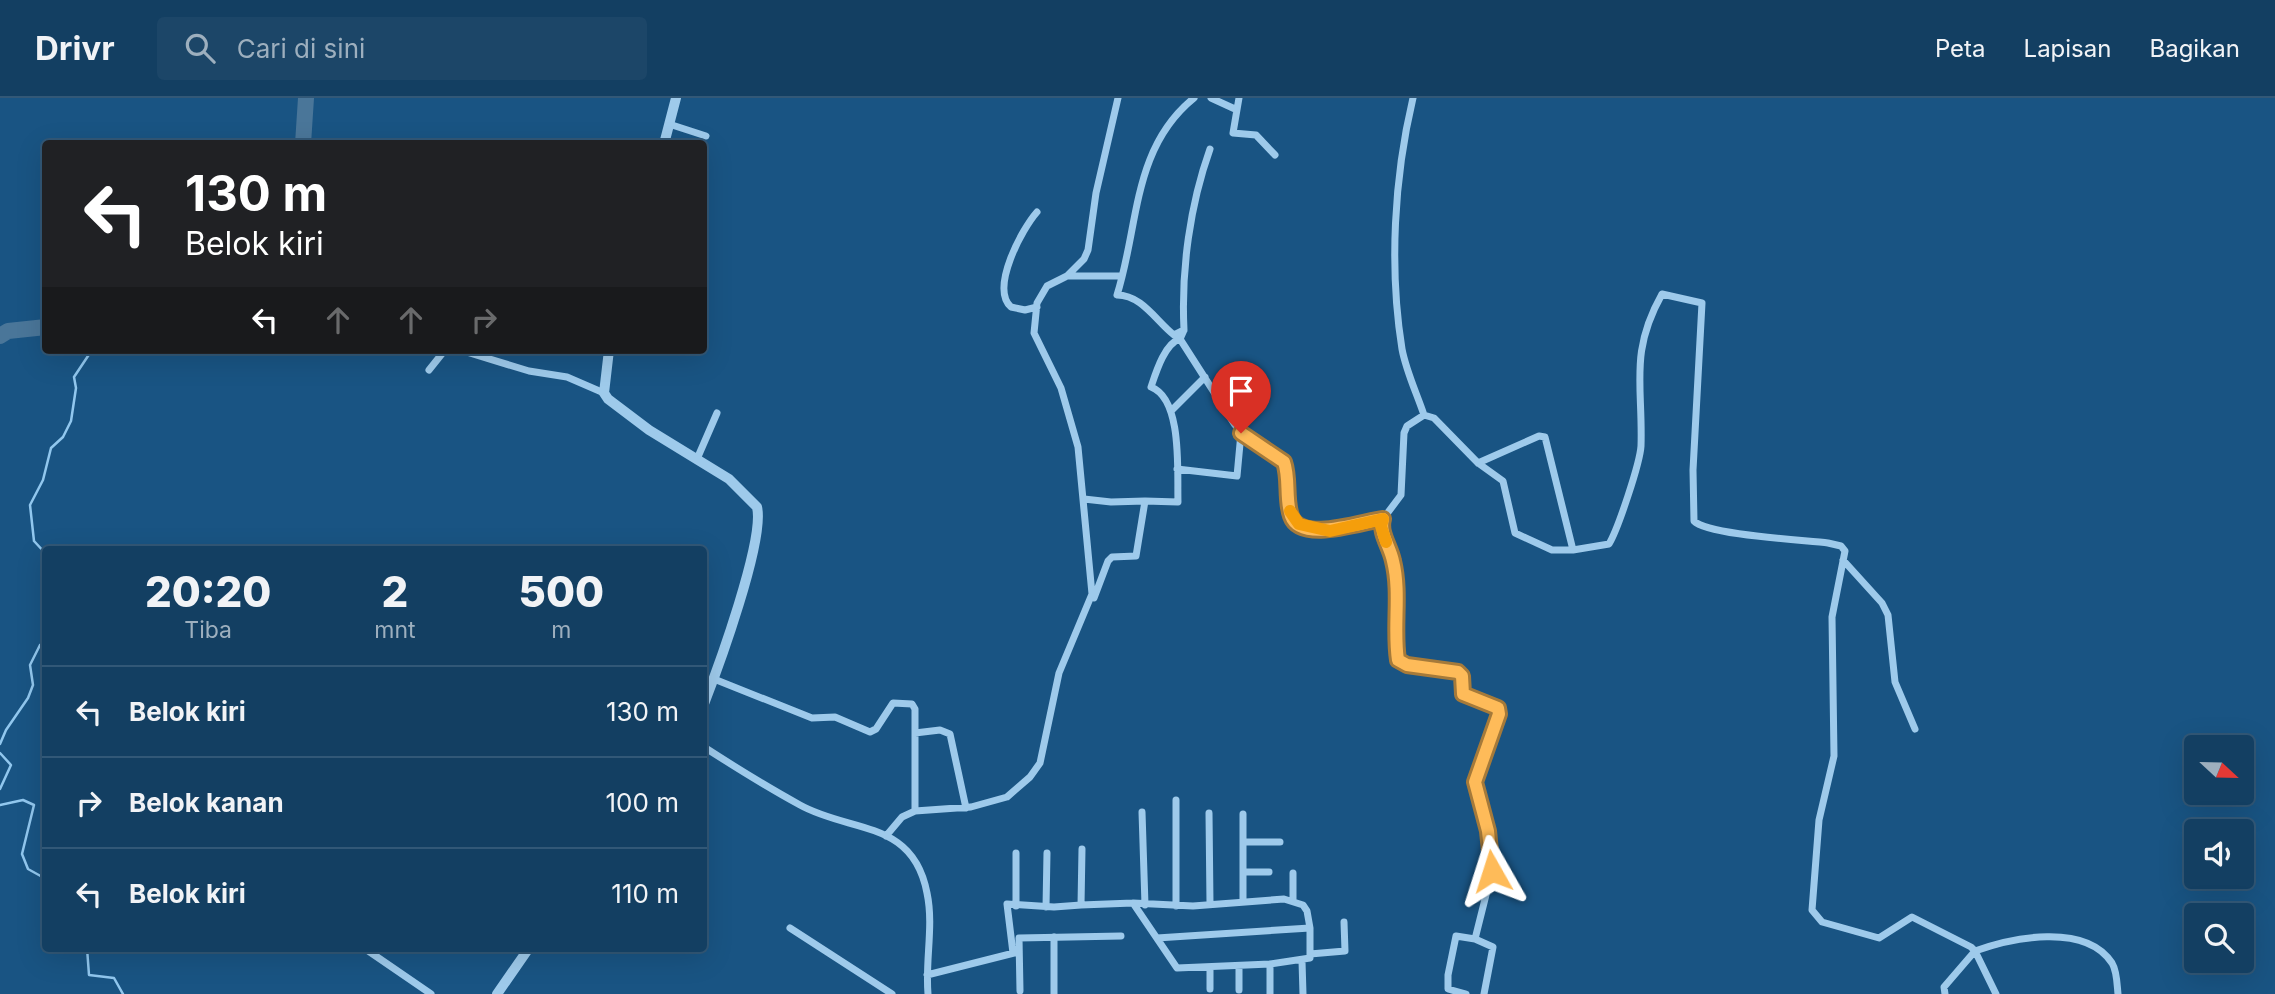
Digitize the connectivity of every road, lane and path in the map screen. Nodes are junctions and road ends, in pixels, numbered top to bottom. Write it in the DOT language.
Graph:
graph roads {
  1 [pos="676,98"];
  2 [pos="1118,98"];
  3 [pos="1194,98"];
  4 [pos="1211,98"];
  5 [pos="1239,98"];
  6 [pos="1413,98"];
  7 [pos="1235,109"];
  8 [pos="669,124"];
  9 [pos="706,136"];
  10 [pos="665,140"];
  11 [pos="1210,149"];
  12 [pos="1275,155"];
  13 [pos="1037,212"];
  14 [pos="1067,276"];
  15 [pos="1121,276"];
  16 [pos="1037,307"];
  17 [pos="1184,330"];
  18 [pos="1180,339"];
  19 [pos="442,354"];
  20 [pos="474,354"];
  21 [pos="498,354"];
  22 [pos="609,354"];
  23 [pos="495,360"];
  24 [pos="429,370"];
  25 [pos="1205,377"];
  26 [pos="604,393"];
  27 [pos="1172,410"];
  28 [pos="717,413"];
  29 [pos="1424,415"];
  30 [pos="1241,433"];
  31 [pos="697,459"];
  32 [pos="1478,463"];
  33 [pos="1177,468"];
  34 [pos="1084,499"];
  35 [pos="1145,501"];
  36 [pos="1383,519"];
  37 [pos="1573,550"];
  38 [pos="1843,560"];
  39 [pos="1091,604"];
  40 [pos="714,678"];
  41 [pos="707,696"];
  42 [pos="1915,729"];
  43 [pos="915,733"];
  44 [pos="707,749"];
  45 [pos="1176,800"];
  46 [pos="966,808"];
  47 [pos="915,811"];
  48 [pos="1142,813"];
  49 [pos="1209,813"];
  50 [pos="1243,814"];
  51 [pos="886,836"];
  52 [pos="1243,842"];
  53 [pos="1280,842"];
  54 [pos="1082,849"];
  55 [pos="1016,853"];
  56 [pos="1047,853"];
  57 [pos="1243,872"];
  58 [pos="1269,872"];
  59 [pos="1293,873"];
  60 [pos="1293,900"];
  61 [pos="1243,901"];
  62 [pos="1133,903"];
  63 [pos="1210,904"];
  64 [pos="1081,905"];
  65 [pos="1145,905"];
  66 [pos="1016,906"];
  67 [pos="1176,906"];
  68 [pos="1046,907"];
  69 [pos="1344,922"];
  70 [pos="790,928"];
  71 [pos="1310,928"];
  72 [pos="1121,936"];
  73 [pos="1054,937"];
  74 [pos="1157,938"];
  75 [pos="1475,939"];
  76 [pos="1975,951"];
  77 [pos="370,952"];
  78 [pos="526,952"];
  79 [pos="1016,952"];
  80 [pos="1310,954"];
  81 [pos="1302,961"];
  82 [pos="1270,964"];
  83 [pos="1239,966"];
  84 [pos="1210,967"];
  85 [pos="927,975"];
  86 [pos="1210,989"];
  87 [pos="1239,990"];
  88 [pos="1020,991"];
  89 [pos="431,994"];
  90 [pos="497,994"];
  91 [pos="892,994"];
  92 [pos="928,994"];
  93 [pos="1054,994"];
  94 [pos="1270,994"];
  95 [pos="1303,994"];
  96 [pos="1466,994"];
  97 [pos="1484,994"];
  98 [pos="1945,994"];
  99 [pos="1996,994"];
  100 [pos="2118,994"];
  1 -- 8 [label="street"];
  2 -- 14 [label="street"];
  3 -- 15 [label="street"];
  4 -- 7 [label="street"];
  5 -- 7 [label="street"];
  6 -- 29 [label="street"];
  7 -- 12 [label="street"];
  8 -- 9 [label="street"];
  8 -- 10 [label="street"];
  11 -- 17 [label="street"];
  13 -- 16 [label="street"];
  14 -- 15 [label="street"];
  14 -- 16 [label="street"];
  15 -- 17 [label="street"];
  16 -- 34 [label="street"];
  17 -- 18 [label="street"];
  18 -- 25 [label="street"];
  18 -- 27 [label="street"];
  19 -- 24 [label="street"];
  20 -- 23 [label="street"];
  21 -- 23 [label="street"];
  22 -- 26 [label="street"];
  23 -- 26 [label="street"];
  25 -- 27 [label="street"];
  25 -- 30 [label="street"];
  26 -- 31 [label="street"];
  27 -- 33 [label="street"];
  28 -- 31 [label="street"];
  29 -- 32 [label="street"];
  29 -- 36 [label="street"];
  30 -- 33 [label="street"];
  30 -- 36 [label="street"];
  31 -- 40 [label="street"];
  32 -- 37 [label="street"];
  32 -- 37 [label="street"];
  33 -- 35 [label="street"];
  34 -- 35 [label="street"];
  34 -- 39 [label="street"];
  35 -- 39 [label="street"];
  36 -- 75 [label="street"];
  37 -- 38 [label="street"];
  38 -- 42 [label="street"];
  38 -- 76 [label="street"];
  39 -- 46 [label="street"];
  40 -- 41 [label="street"];
  40 -- 43 [label="street"];
  43 -- 46 [label="street"];
  43 -- 47 [label="street"];
  44 -- 51 [label="street"];
  45 -- 67 [label="street"];
  46 -- 47 [label="street"];
  47 -- 51 [label="street"];
  48 -- 65 [label="street"];
  49 -- 63 [label="street"];
  50 -- 52 [label="street"];
  51 -- 85 [label="street"];
  52 -- 53 [label="street"];
  52 -- 57 [label="street"];
  54 -- 64 [label="street"];
  55 -- 66 [label="street"];
  56 -- 68 [label="street"];
  57 -- 58 [label="street"];
  57 -- 61 [label="street"];
  59 -- 60 [label="street"];
  60 -- 61 [label="street"];
  60 -- 71 [label="street"];
  61 -- 63 [label="street"];
  62 -- 64 [label="street"];
  62 -- 65 [label="street"];
  62 -- 74 [label="street"];
  63 -- 67 [label="street"];
  64 -- 68 [label="street"];
  65 -- 67 [label="street"];
  66 -- 68 [label="street"];
  66 -- 79 [label="street"];
  69 -- 80 [label="street"];
  70 -- 91 [label="street"];
  71 -- 74 [label="street"];
  71 -- 80 [label="street"];
  72 -- 73 [label="street"];
  73 -- 79 [label="street"];
  73 -- 93 [label="street"];
  74 -- 84 [label="street"];
  75 -- 96 [label="street"];
  75 -- 97 [label="street"];
  76 -- 98 [label="street"];
  76 -- 99 [label="street"];
  76 -- 100 [label="street"];
  77 -- 89 [label="street"];
  78 -- 90 [label="street"];
  79 -- 85 [label="street"];
  79 -- 88 [label="street"];
  80 -- 81 [label="street"];
  81 -- 82 [label="street"];
  81 -- 95 [label="street"];
  82 -- 83 [label="street"];
  82 -- 94 [label="street"];
  83 -- 84 [label="street"];
  83 -- 87 [label="street"];
  84 -- 86 [label="street"];
  85 -- 92 [label="street"];
}
